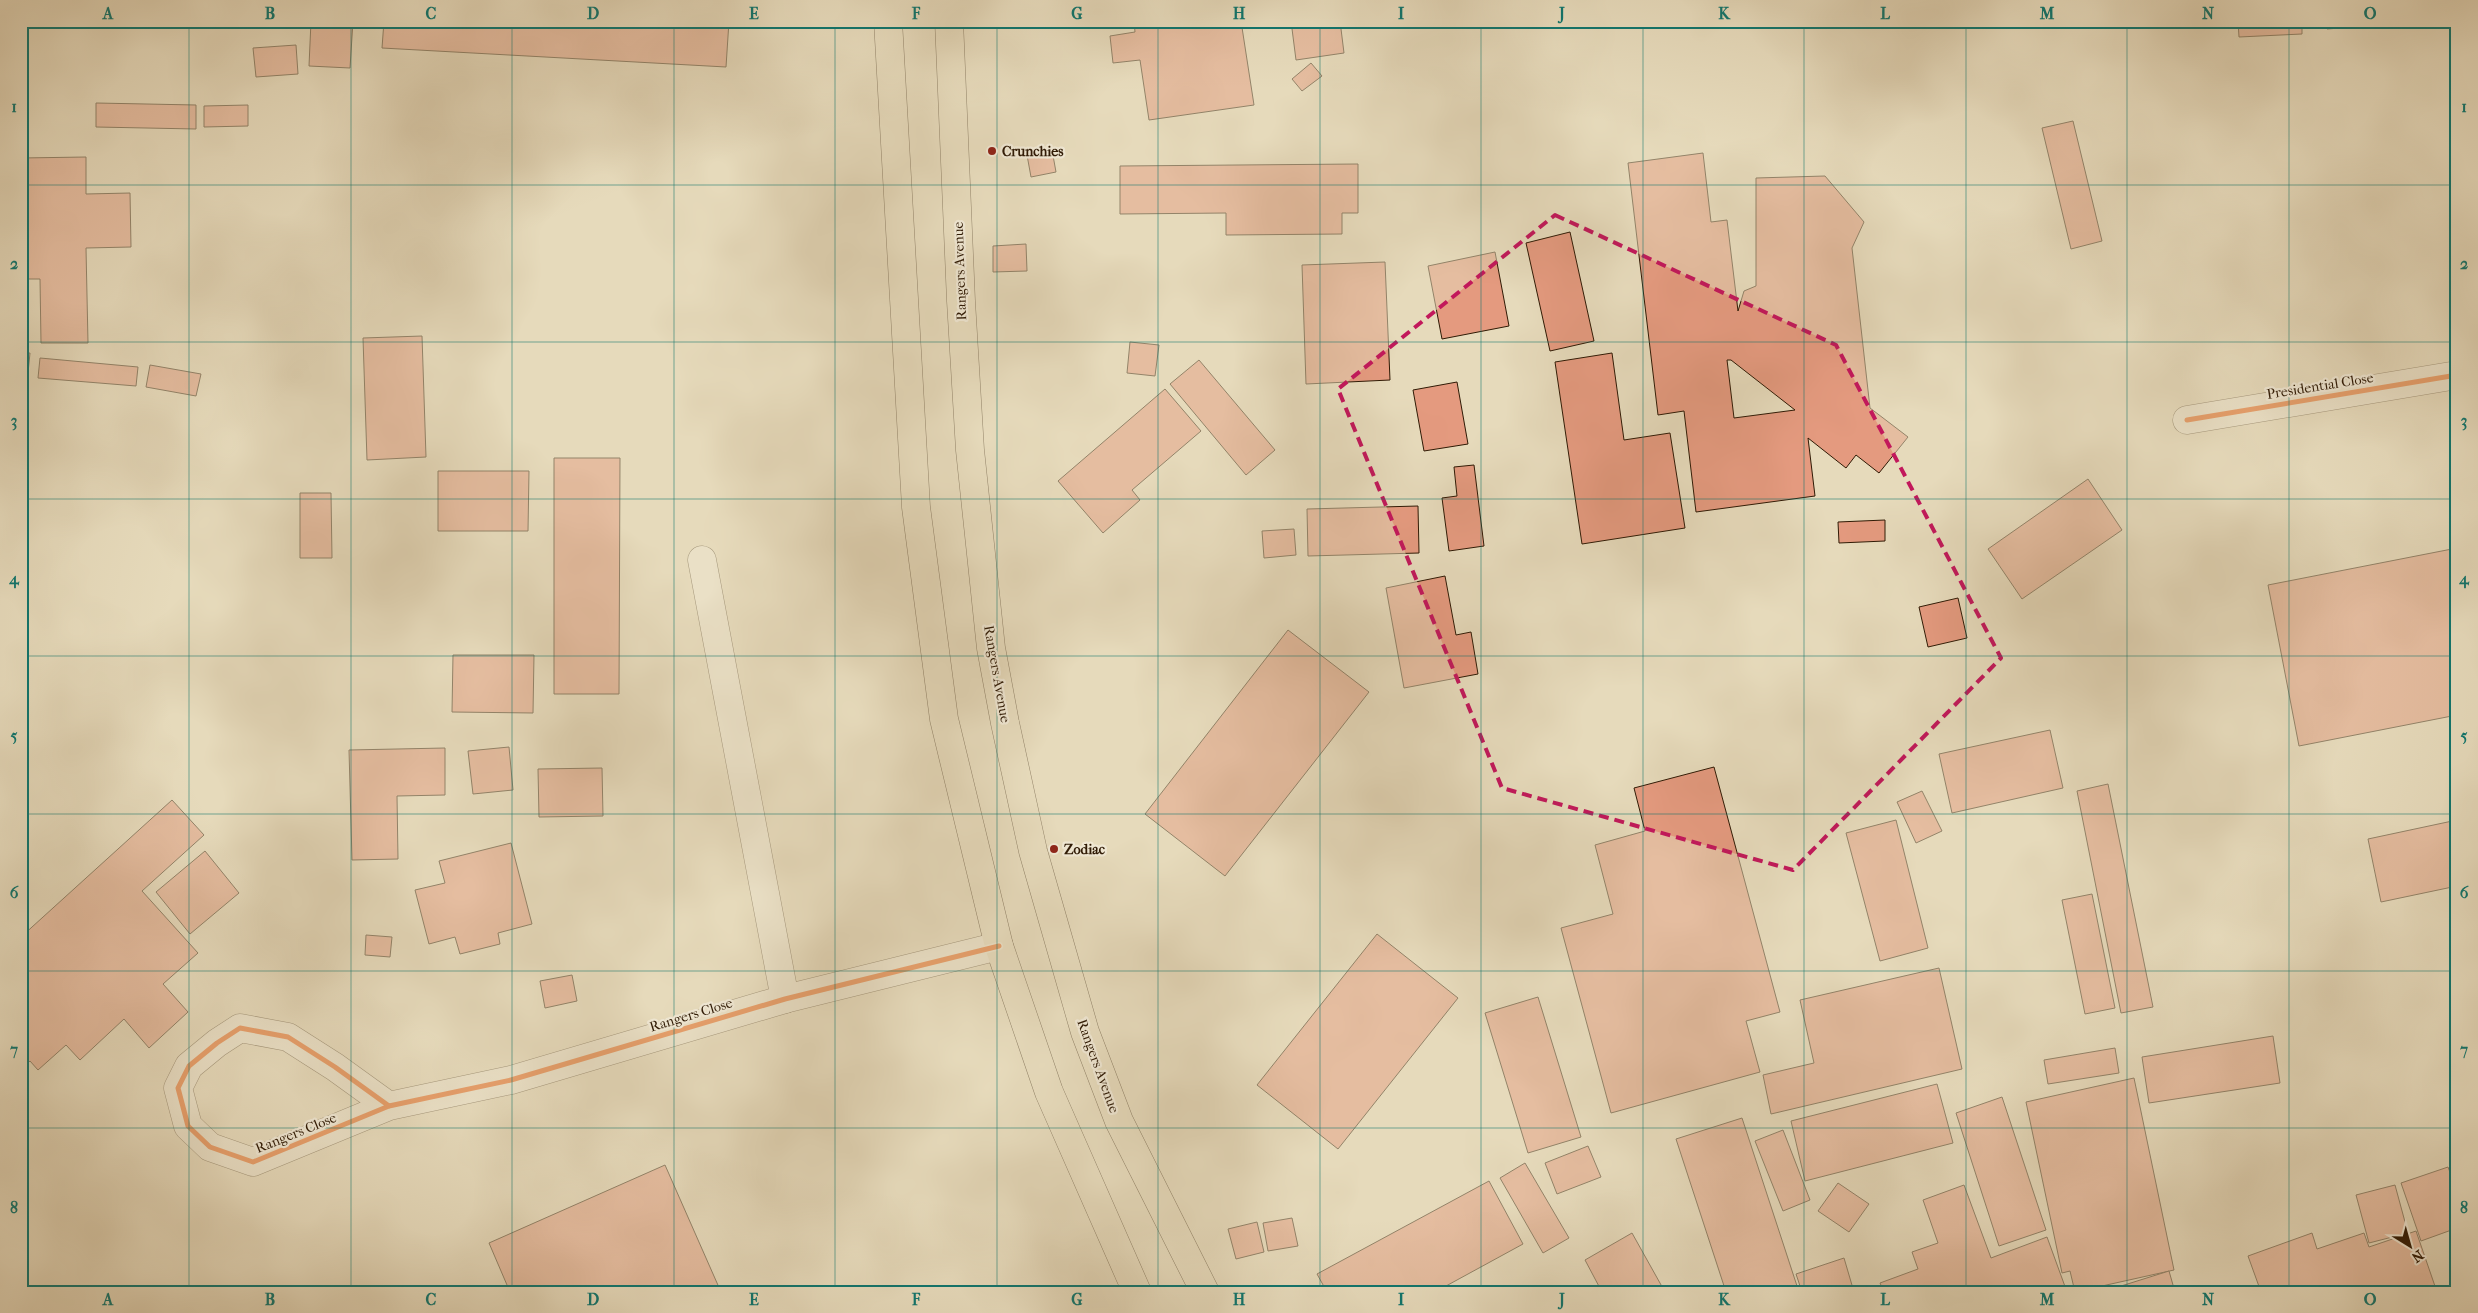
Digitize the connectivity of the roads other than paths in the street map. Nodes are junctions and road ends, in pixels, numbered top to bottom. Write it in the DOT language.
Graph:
graph roads {
  1 [pos="888,21"];
  2 [pos="949,21"];
  3 [pos="2457,375"];
  4 [pos="2186,420"];
  5 [pos="702,560"];
  6 [pos="1000,946"];
  7 [pos="785,998"];
  8 [pos="389,1106"];
  9 [pos="1137,1292"];
  10 [pos="1205,1292"];
  1 -- 6 [label="main road"];
  2 -- 10 [label="main road, Rangers Avenue"];
  3 -- 4 [label="street, Presidential Close"];
  5 -- 7 [label="street"];
  6 -- 7 [label="street, Rangers Close"];
  6 -- 9 [label="main road"];
  7 -- 8 [label="street, Rangers Close"];
  8 -- 8 [label="street, Rangers Close"];
}
